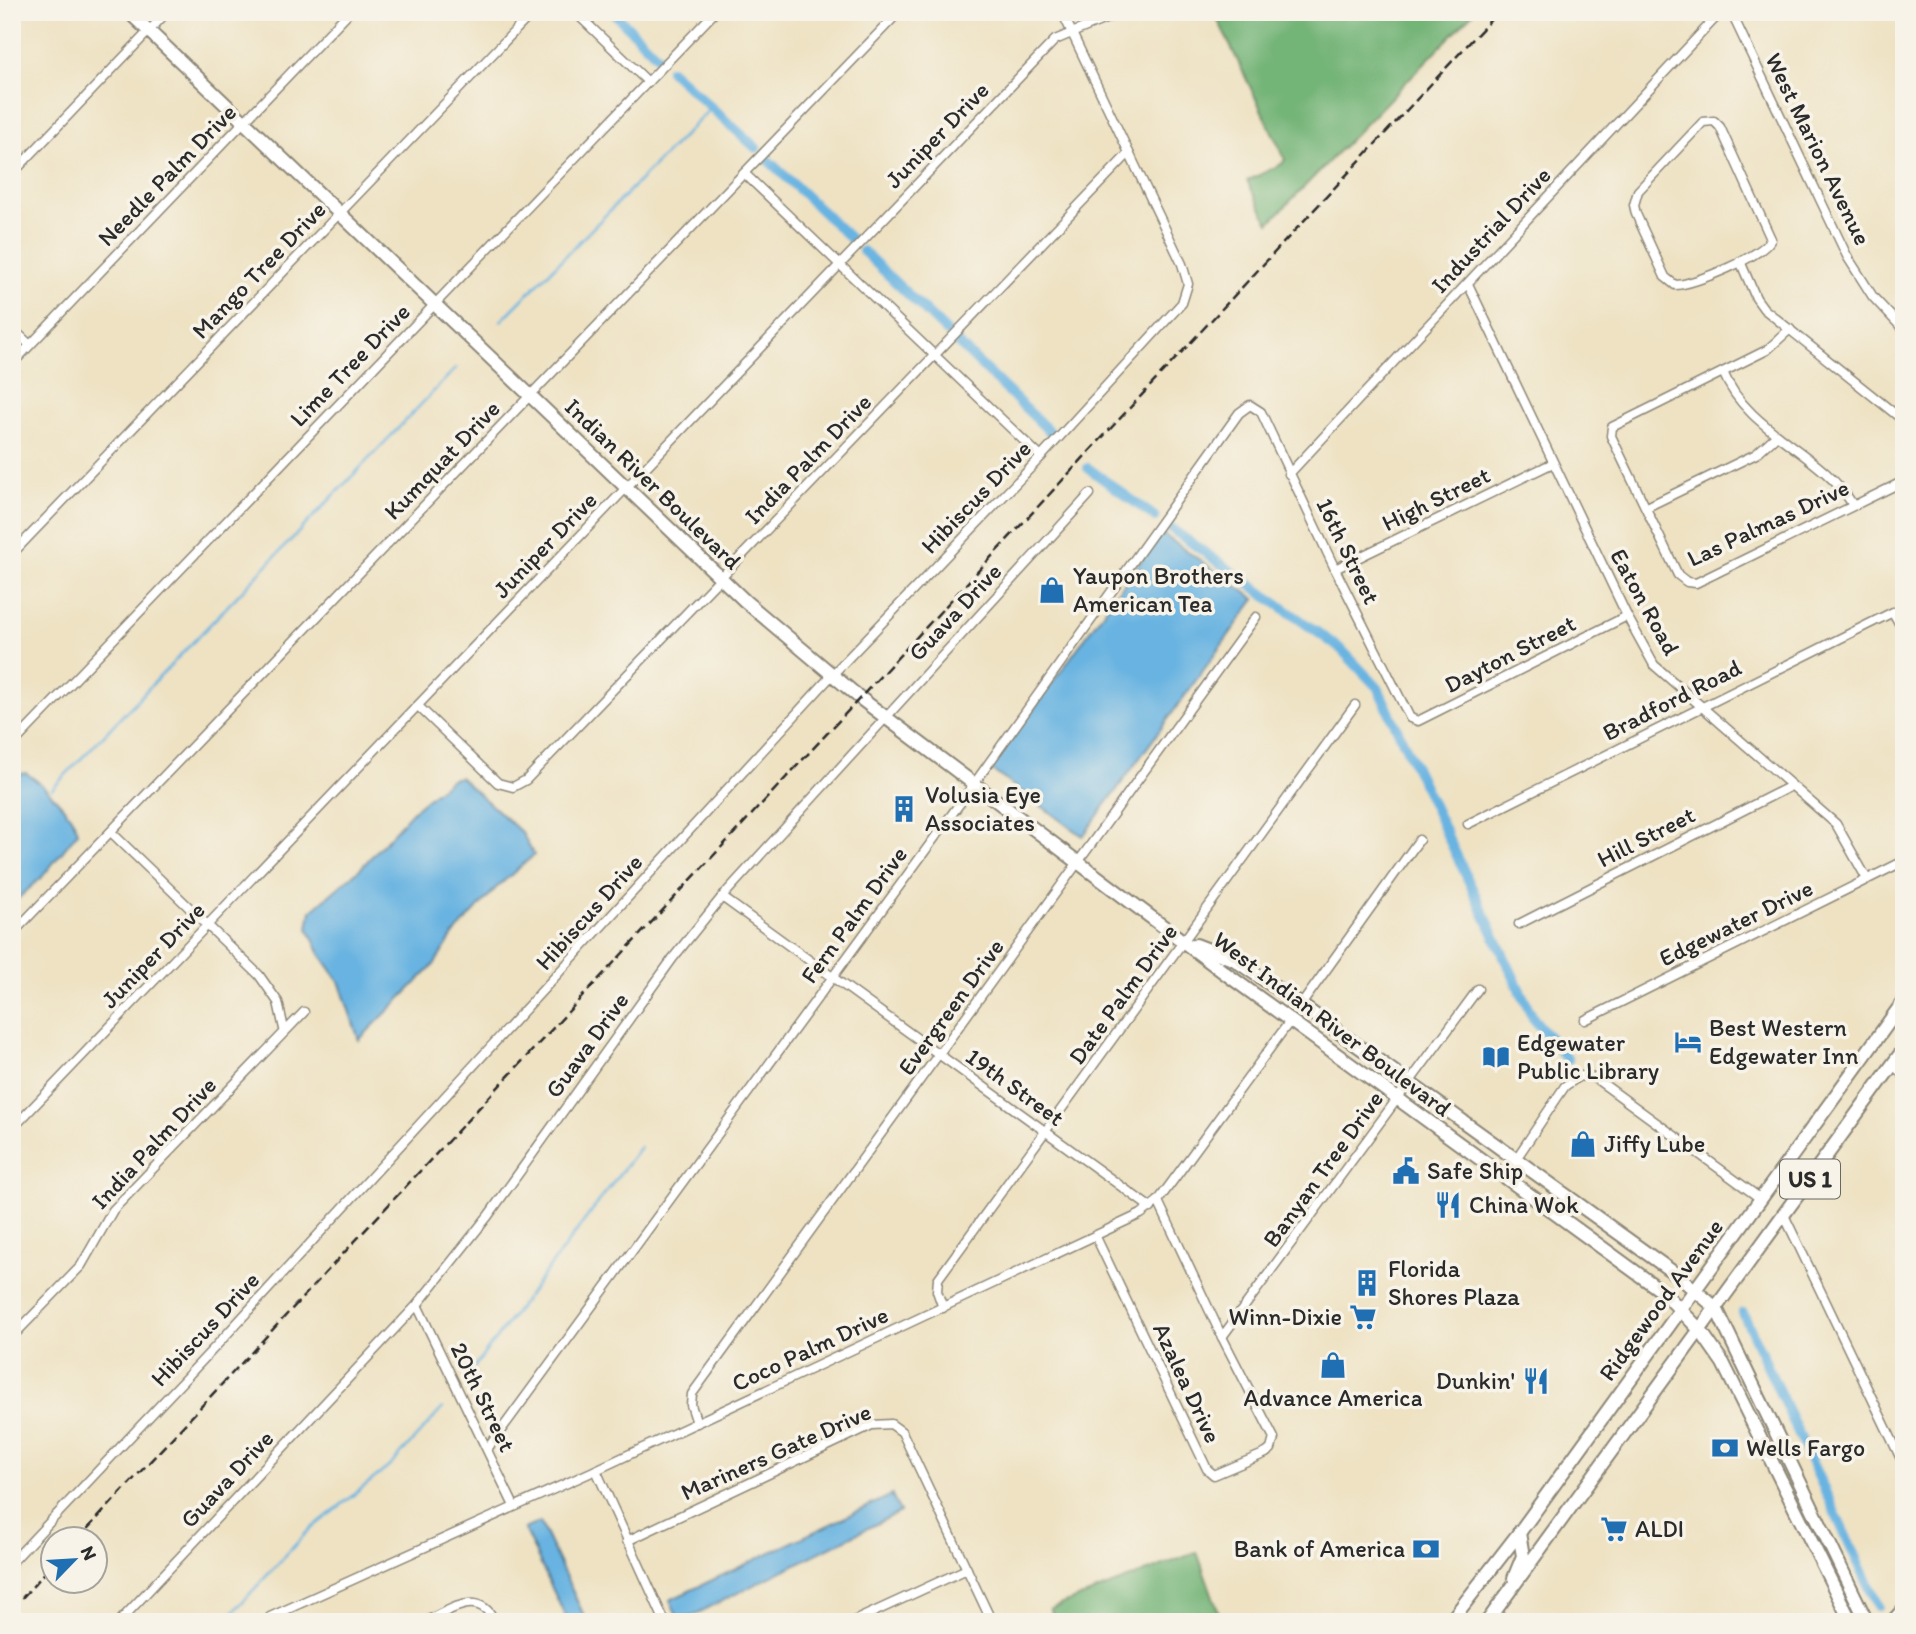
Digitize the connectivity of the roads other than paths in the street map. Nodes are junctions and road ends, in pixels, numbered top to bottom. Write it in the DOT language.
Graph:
graph roads {
  1 [pos="129,12"];
  2 [pos="167,12"];
  3 [pos="349,12"];
  4 [pos="533,12"];
  5 [pos="575,12"];
  6 [pos="715,12"];
  7 [pos="899,12"];
  8 [pos="1062,12"];
  9 [pos="1122,12"];
  10 [pos="1721,12"];
  11 [pos="1731,12"];
  12 [pos="149,32"];
  13 [pos="1071,32"];
  14 [pos="648,82"];
  15 [pos="244,122"];
  16 [pos="1129,153"];
  17 [pos="744,173"];
  18 [pos="12,174"];
  19 [pos="340,214"];
  20 [pos="1740,261"];
  21 [pos="838,265"];
  22 [pos="1468,284"];
  23 [pos="435,305"];
  24 [pos="12,328"];
  25 [pos="1790,329"];
  26 [pos="1904,330"];
  27 [pos="30,345"];
  28 [pos="934,356"];
  29 [pos="12,363"];
  30 [pos="1723,372"];
  31 [pos="530,396"];
  32 [pos="1250,405"];
  33 [pos="1904,421"];
  34 [pos="1777,435"];
  35 [pos="1041,457"];
  36 [pos="1553,463"];
  37 [pos="1289,474"];
  38 [pos="1904,481"];
  39 [pos="626,488"];
  40 [pos="1090,494"];
  41 [pos="1853,505"];
  42 [pos="1647,507"];
  43 [pos="12,554"];
  44 [pos="1335,569"];
  45 [pos="721,578"];
  46 [pos="1627,616"];
  47 [pos="1256,617"];
  48 [pos="1904,632"];
  49 [pos="832,674"];
  50 [pos="1355,705"];
  51 [pos="418,706"];
  52 [pos="1700,708"];
  53 [pos="885,718"];
  54 [pos="1410,718"];
  55 [pos="12,745"];
  56 [pos="974,784"];
  57 [pos="1791,786"];
  58 [pos="1468,824"];
  59 [pos="111,832"];
  60 [pos="1419,840"];
  61 [pos="1904,861"];
  62 [pos="1081,862"];
  63 [pos="1867,879"];
  64 [pos="722,897"];
  65 [pos="1519,923"];
  66 [pos="208,926"];
  67 [pos="12,934"];
  68 [pos="1185,941"];
  69 [pos="833,978"];
  70 [pos="1478,989"];
  71 [pos="1904,1001"];
  72 [pos="1301,1005"];
  73 [pos="304,1012"];
  74 [pos="1585,1020"];
  75 [pos="1290,1021"];
  76 [pos="284,1029"];
  77 [pos="1904,1049"];
  78 [pos="939,1055"];
  79 [pos="1893,1064"];
  80 [pos="1904,1076"];
  81 [pos="1410,1082"];
  82 [pos="1398,1099"];
  83 [pos="12,1129"];
  84 [pos="1046,1133"];
  85 [pos="1516,1158"];
  86 [pos="1761,1199"];
  87 [pos="1155,1205"];
  88 [pos="1784,1215"];
  89 [pos="1096,1237"];
  90 [pos="1695,1289"];
  91 [pos="417,1305"];
  92 [pos="943,1308"];
  93 [pos="1681,1308"];
  94 [pos="1716,1308"];
  95 [pos="1700,1331"];
  96 [pos="12,1337"];
  97 [pos="1222,1337"];
  98 [pos="1757,1392"];
  99 [pos="1743,1400"];
  100 [pos="697,1423"];
  101 [pos="1274,1438"];
  102 [pos="488,1448"];
  103 [pos="1904,1465"];
  104 [pos="596,1470"];
  105 [pos="514,1506"];
  106 [pos="1519,1533"];
  107 [pos="627,1541"];
  108 [pos="12,1562"];
  109 [pos="967,1569"];
  110 [pos="1508,1594"];
  111 [pos="1904,1609"];
  112 [pos="270,1617"];
  113 [pos="119,1622"];
  114 [pos="424,1622"];
  115 [pos="495,1622"];
  116 [pos="665,1622"];
  117 [pos="852,1622"];
  118 [pos="992,1622"];
  119 [pos="1450,1622"];
  120 [pos="1487,1622"];
  121 [pos="1851,1622"];
  122 [pos="1867,1622"];
  123 [pos="1892,1622"];
  1 -- 12 [label="main road, Indian River Boulevard"];
  2 -- 12 [label="street"];
  3 -- 15 [label="street, Needle Palm Drive"];
  4 -- 19 [label="street, Mango Tree Drive"];
  5 -- 14 [label="street"];
  6 -- 14 [label="street, Lime Tree Drive"];
  7 -- 17 [label="street, Kumquat Drive"];
  8 -- 13 [label="street"];
  9 -- 13 [label="street, Juniper Drive"];
  10 -- 22 [label="street, Industrial Drive"];
  11 -- 26 [label="street, West Marion Avenue"];
  12 -- 15 [label="main road, Indian River Boulevard"];
  12 -- 18 [label="street"];
  13 -- 16 [label="street"];
  13 -- 21 [label="street, Juniper Drive"];
  14 -- 23 [label="street, Lime Tree Drive"];
  15 -- 19 [label="main road, Indian River Boulevard"];
  15 -- 27 [label="street, Needle Palm Drive"];
  16 -- 28 [label="street, India Palm Drive"];
  16 -- 35 [label="street, Hibiscus Drive"];
  17 -- 21 [label="street"];
  17 -- 31 [label="street, Kumquat Drive"];
  19 -- 23 [label="main road, Indian River Boulevard"];
  19 -- 43 [label="street, Mango Tree Drive"];
  20 -- 20 [label="street"];
  20 -- 25 [label="street"];
  21 -- 28 [label="street"];
  21 -- 39 [label="street, Juniper Drive"];
  22 -- 36 [label="street, Eaton Road"];
  22 -- 37 [label="street, Industrial Drive"];
  23 -- 31 [label="main road, Indian River Boulevard"];
  23 -- 55 [label="street, Lime Tree Drive"];
  24 -- 27 [label="street"];
  25 -- 30 [label="street, Las Palmas Drive"];
  25 -- 33 [label="street"];
  27 -- 29 [label="street, Needle Palm Drive"];
  28 -- 35 [label="street"];
  28 -- 45 [label="street, India Palm Drive"];
  30 -- 34 [label="street"];
  30 -- 42 [label="street, Las Palmas Drive"];
  31 -- 39 [label="main road, Indian River Boulevard"];
  31 -- 59 [label="street, Kumquat Drive"];
  32 -- 37 [label="street, 16th Street"];
  32 -- 56 [label="street, Fern Palm Drive"];
  34 -- 41 [label="street"];
  34 -- 42 [label="street"];
  35 -- 49 [label="street, Hibiscus Drive"];
  36 -- 44 [label="street, High Street"];
  36 -- 46 [label="street, Eaton Road"];
  37 -- 44 [label="street, 16th Street"];
  38 -- 41 [label="street, Las Palmas Drive"];
  39 -- 45 [label="main road, Indian River Boulevard"];
  39 -- 51 [label="street, Juniper Drive"];
  40 -- 53 [label="street, Guava Drive"];
  41 -- 42 [label="street, Las Palmas Drive"];
  44 -- 54 [label="street, 16th Street"];
  45 -- 49 [label="main road, Indian River Boulevard"];
  45 -- 51 [label="street, India Palm Drive"];
  46 -- 52 [label="street, Eaton Road"];
  46 -- 54 [label="street, Dayton Street"];
  47 -- 62 [label="street, Evergreen Drive"];
  48 -- 52 [label="street, Bradford Road"];
  49 -- 53 [label="main road, Indian River Boulevard"];
  49 -- 108 [label="street, Hibiscus Drive"];
  50 -- 68 [label="street, Date Palm Drive"];
  51 -- 66 [label="street, Juniper Drive"];
  52 -- 57 [label="street, Eaton Road"];
  52 -- 58 [label="street, Bradford Road"];
  53 -- 56 [label="main road, Indian River Boulevard"];
  53 -- 64 [label="street, Guava Drive"];
  56 -- 62 [label="main road, Indian River Boulevard"];
  56 -- 69 [label="street, Fern Palm Drive"];
  57 -- 63 [label="street, Eaton Road"];
  57 -- 65 [label="street, Hill Street"];
  59 -- 66 [label="street"];
  59 -- 67 [label="street, Kumquat Drive"];
  60 -- 72 [label="street"];
  61 -- 63 [label="street, Edgewater Drive"];
  62 -- 68 [label="main road, Indian River Boulevard"];
  62 -- 78 [label="street, Evergreen Drive"];
  63 -- 74 [label="street, Edgewater Drive"];
  64 -- 69 [label="street, 19th Street"];
  64 -- 91 [label="street, Guava Drive"];
  66 -- 76 [label="street"];
  66 -- 83 [label="street, Juniper Drive"];
  68 -- 72 [label="main road, West Indian River Boulevard"];
  68 -- 75 [label="main road, West Indian River Boulevard"];
  68 -- 84 [label="street, Date Palm Drive"];
  69 -- 78 [label="street, 19th Street"];
  69 -- 102 [label="street, Fern Palm Drive"];
  70 -- 81 [label="street, Banyan Tree Drive"];
  71 -- 86 [label="main road, Ridgewood Avenue / US 1"];
  72 -- 81 [label="main road, West Indian River Boulevard"];
  73 -- 76 [label="street, India Palm Drive"];
  75 -- 82 [label="main road, West Indian River Boulevard"];
  75 -- 87 [label="street, Coco Palm Drive"];
  76 -- 96 [label="street, India Palm Drive"];
  77 -- 79 [label="main road, Ridgewood Avenue / US 1"];
  78 -- 84 [label="street, 19th Street"];
  78 -- 100 [label="street, Evergreen Drive"];
  79 -- 80 [label="street"];
  79 -- 88 [label="main road, Ridgewood Avenue / US 1"];
  81 -- 82 [label="street, Banyan Tree Drive"];
  81 -- 85 [label="main road, West Indian River Boulevard"];
  82 -- 93 [label="main road, West Indian River Boulevard"];
  82 -- 97 [label="street, Banyan Tree Drive"];
  84 -- 87 [label="street, 19th Street"];
  84 -- 92 [label="street, Date Palm Drive"];
  85 -- 86 [label="street"];
  85 -- 90 [label="main road, West Indian River Boulevard"];
  86 -- 90 [label="main road, Ridgewood Avenue / US 1"];
  87 -- 89 [label="street, Coco Palm Drive"];
  87 -- 97 [label="street, 19th Street"];
  88 -- 94 [label="main road, Ridgewood Avenue / US 1"];
  88 -- 103 [label="street"];
  89 -- 92 [label="street, Coco Palm Drive"];
  89 -- 101 [label="street, Azalea Drive"];
  90 -- 93 [label="main road, Ridgewood Avenue / US 1"];
  90 -- 94 [label="main road, West Indian River Boulevard"];
  91 -- 102 [label="street, 20th Street"];
  91 -- 113 [label="street, Guava Drive"];
  92 -- 100 [label="street, Coco Palm Drive"];
  93 -- 95 [label="main road, West Indian River Boulevard"];
  93 -- 106 [label="main road, Ridgewood Avenue / US 1"];
  94 -- 95 [label="main road, Ridgewood Avenue / US 1"];
  94 -- 98 [label="main road"];
  95 -- 99 [label="main road, West Indian River Boulevard"];
  95 -- 110 [label="main road, Ridgewood Avenue / US 1"];
  97 -- 101 [label="street, 19th Street"];
  98 -- 99 [label="main road"];
  98 -- 122 [label="main road"];
  99 -- 121 [label="main road, West Indian River Boulevard"];
  100 -- 104 [label="street, Coco Palm Drive"];
  102 -- 105 [label="street, 20th Street"];
  104 -- 105 [label="street, Coco Palm Drive"];
  104 -- 107 [label="street"];
  105 -- 112 [label="street, Coco Palm Drive"];
  106 -- 110 [label="main road"];
  106 -- 119 [label="main road, Ridgewood Avenue / US 1"];
  107 -- 109 [label="street, Mariners Gate Drive"];
  107 -- 116 [label="street"];
  109 -- 117 [label="street"];
  109 -- 118 [label="street, Mariners Gate Drive"];
  110 -- 120 [label="main road, Ridgewood Avenue / US 1"];
  111 -- 123 [label="main road"];
  114 -- 115 [label="street"];
}
